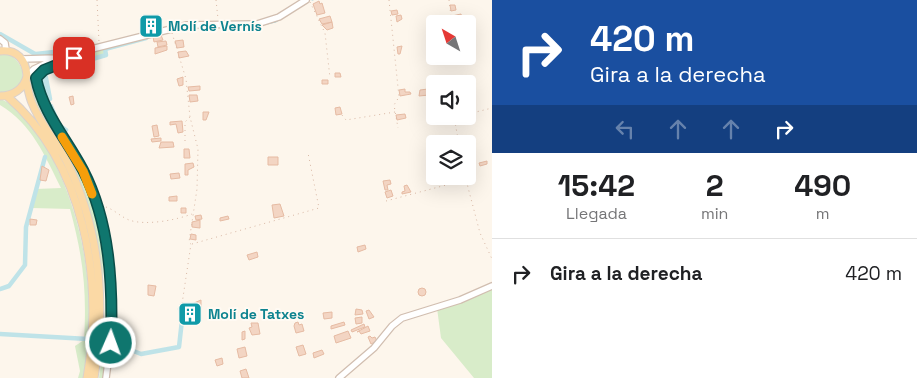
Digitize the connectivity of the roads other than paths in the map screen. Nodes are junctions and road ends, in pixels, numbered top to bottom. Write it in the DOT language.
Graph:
graph roads {
  1 [pos="307,0"];
  2 [pos="0,40"];
  3 [pos="3,51"];
  4 [pos="75,53"];
  5 [pos="56,58"];
  6 [pos="23,59"];
  7 [pos="26,78"];
  8 [pos="3,96"];
  9 [pos="492,286"];
  10 [pos="87,378"];
  11 [pos="94,378"];
  12 [pos="106,378"];
  13 [pos="339,378"];
  1 -- 4 [label="street"];
  2 -- 3 [label="street"];
  3 -- 6 [label="main road"];
  4 -- 5 [label="street"];
  4 -- 12 [label="street"];
  5 -- 6 [label="street"];
  5 -- 7 [label="street"];
  6 -- 7 [label="main road"];
  7 -- 8 [label="main road"];
  7 -- 11 [label="main road"];
  8 -- 10 [label="main road"];
  9 -- 13 [label="street"];
}
